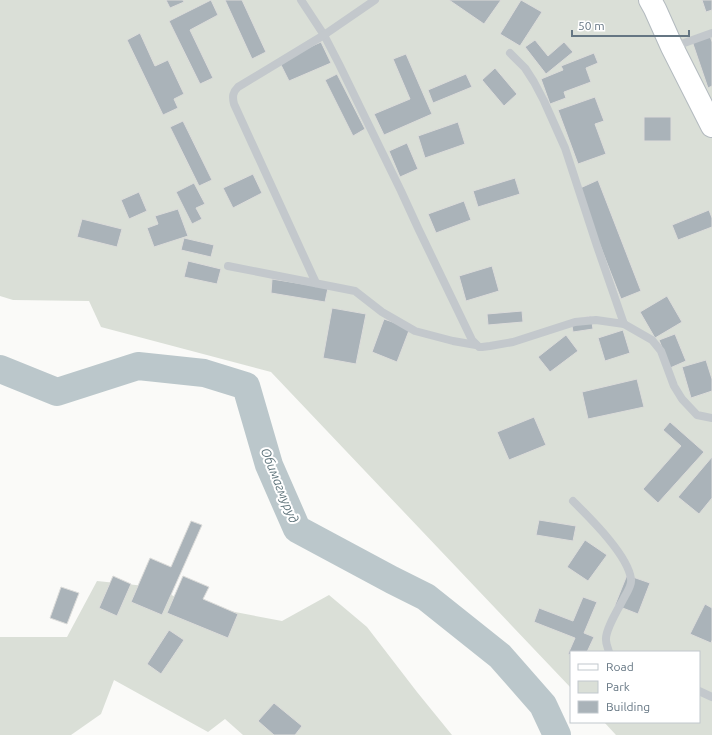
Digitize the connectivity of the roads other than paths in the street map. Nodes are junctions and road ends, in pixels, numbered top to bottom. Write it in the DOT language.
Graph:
graph roads {
  1 [pos="300,0"];
  2 [pos="375,0"];
  3 [pos="650,0"];
  4 [pos="712,33"];
  5 [pos="324,35"];
  6 [pos="672,47"];
  7 [pos="510,53"];
  8 [pos="712,126"];
  9 [pos="228,266"];
  10 [pos="316,283"];
  11 [pos="624,324"];
  12 [pos="476,345"];
  13 [pos="712,418"];
  14 [pos="573,501"];
  15 [pos="609,651"];
  16 [pos="700,691"];
  17 [pos="712,697"];
  1 -- 5 [label="lane"];
  2 -- 5 [label="lane"];
  3 -- 6 [label="street"];
  4 -- 6 [label="lane"];
  5 -- 10 [label="lane"];
  5 -- 12 [label="lane"];
  6 -- 8 [label="street"];
  7 -- 11 [label="lane"];
  9 -- 10 [label="lane"];
  10 -- 12 [label="lane"];
  11 -- 12 [label="lane"];
  11 -- 13 [label="lane"];
  14 -- 15 [label="lane"];
  16 -- 17 [label="lane"];
}
